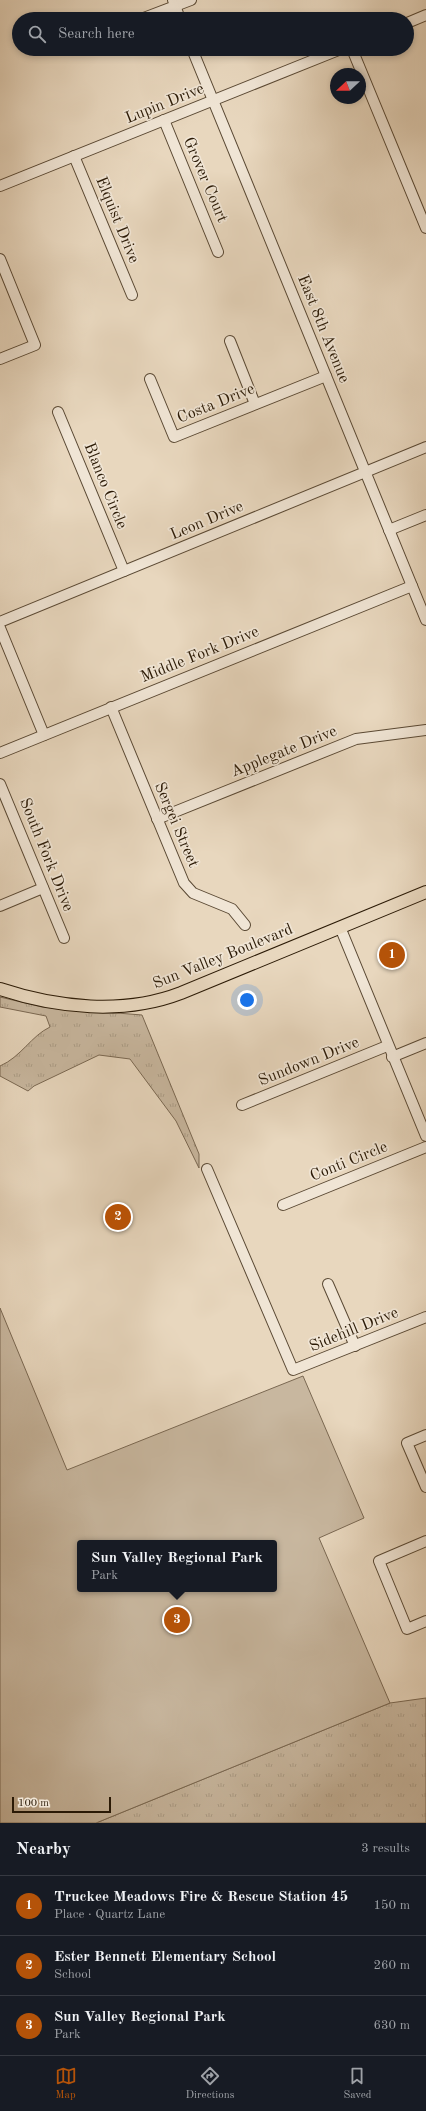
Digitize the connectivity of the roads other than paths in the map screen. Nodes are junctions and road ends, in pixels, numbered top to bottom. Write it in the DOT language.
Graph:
graph roads {
  1 [pos="191,0"];
  2 [pos="174,3"];
  3 [pos="155,12"];
  4 [pos="426,15"];
  5 [pos="414,20"];
  6 [pos="195,56"];
  7 [pos="324,56"];
  8 [pos="355,56"];
  9 [pos="212,101"];
  10 [pos="164,120"];
  11 [pos="74,156"];
  12 [pos="0,186"];
  13 [pos="426,228"];
  14 [pos="218,252"];
  15 [pos="0,259"];
  16 [pos="132,295"];
  17 [pos="230,341"];
  18 [pos="0,359"];
  19 [pos="326,376"];
  20 [pos="150,379"];
  21 [pos="255,404"];
  22 [pos="58,412"];
  23 [pos="426,447"];
  24 [pos="365,472"];
  25 [pos="426,515"];
  26 [pos="389,530"];
  27 [pos="124,571"];
  28 [pos="412,586"];
  29 [pos="426,620"];
  30 [pos="0,622"];
  31 [pos="0,628"];
  32 [pos="111,707"];
  33 [pos="426,730"];
  34 [pos="44,735"];
  35 [pos="0,753"];
  36 [pos="0,784"];
  37 [pos="157,819"];
  38 [pos="43,888"];
  39 [pos="426,892"];
  40 [pos="0,906"];
  41 [pos="245,925"];
  42 [pos="340,927"];
  43 [pos="64,938"];
  44 [pos="0,989"];
  45 [pos="426,1043"];
  46 [pos="388,1046"];
  47 [pos="392,1057"];
  48 [pos="242,1105"];
  49 [pos="426,1136"];
  50 [pos="426,1147"];
  51 [pos="207,1169"];
  52 [pos="283,1205"];
  53 [pos="328,1284"];
  54 [pos="426,1317"];
  55 [pos="356,1346"];
  56 [pos="426,1435"];
  57 [pos="426,1487"];
  58 [pos="426,1541"];
  59 [pos="426,1621"];
  1 -- 2 [label="street"];
  2 -- 3 [label="street"];
  4 -- 5 [label="street"];
  6 -- 9 [label="street, East 8th Avenue"];
  7 -- 9 [label="street, Lupin Drive"];
  8 -- 13 [label="street"];
  9 -- 10 [label="street, Lupin Drive"];
  9 -- 19 [label="street, East 8th Avenue"];
  10 -- 11 [label="street, Lupin Drive"];
  10 -- 14 [label="street, Grover Court"];
  11 -- 12 [label="street, Lupin Drive"];
  11 -- 16 [label="street, Elquist Drive"];
  15 -- 18 [label="street"];
  17 -- 21 [label="street"];
  19 -- 21 [label="street, Costa Drive"];
  19 -- 24 [label="street, East 8th Avenue"];
  20 -- 21 [label="street, Costa Drive"];
  22 -- 27 [label="street, Blanco Circle"];
  23 -- 24 [label="street, Leon Drive"];
  24 -- 26 [label="street, East 8th Avenue"];
  24 -- 27 [label="street, Leon Drive"];
  25 -- 26 [label="street"];
  26 -- 28 [label="street, East 8th Avenue"];
  27 -- 30 [label="street, Leon Drive"];
  28 -- 29 [label="street, East 8th Avenue"];
  28 -- 32 [label="street, Middle Fork Drive"];
  31 -- 34 [label="street"];
  32 -- 34 [label="street, Middle Fork Drive"];
  32 -- 37 [label="street, Sergei Street"];
  33 -- 37 [label="street, Applegate Drive"];
  34 -- 35 [label="street, Middle Fork Drive"];
  36 -- 38 [label="street, South Fork Drive"];
  37 -- 41 [label="street, Sergei Street"];
  38 -- 40 [label="street"];
  38 -- 43 [label="street, South Fork Drive"];
  39 -- 42 [label="main road, Sun Valley Boulevard"];
  42 -- 44 [label="main road, Sun Valley Boulevard"];
  42 -- 46 [label="street"];
  45 -- 47 [label="street"];
  46 -- 47 [label="street"];
  46 -- 48 [label="street, Sundown Drive"];
  47 -- 49 [label="street"];
  50 -- 52 [label="street, Conti Circle"];
  51 -- 55 [label="street, Sidehill Drive"];
  53 -- 55 [label="street"];
  54 -- 55 [label="street, Sidehill Drive"];
  56 -- 57 [label="street"];
  58 -- 59 [label="street"];
}
